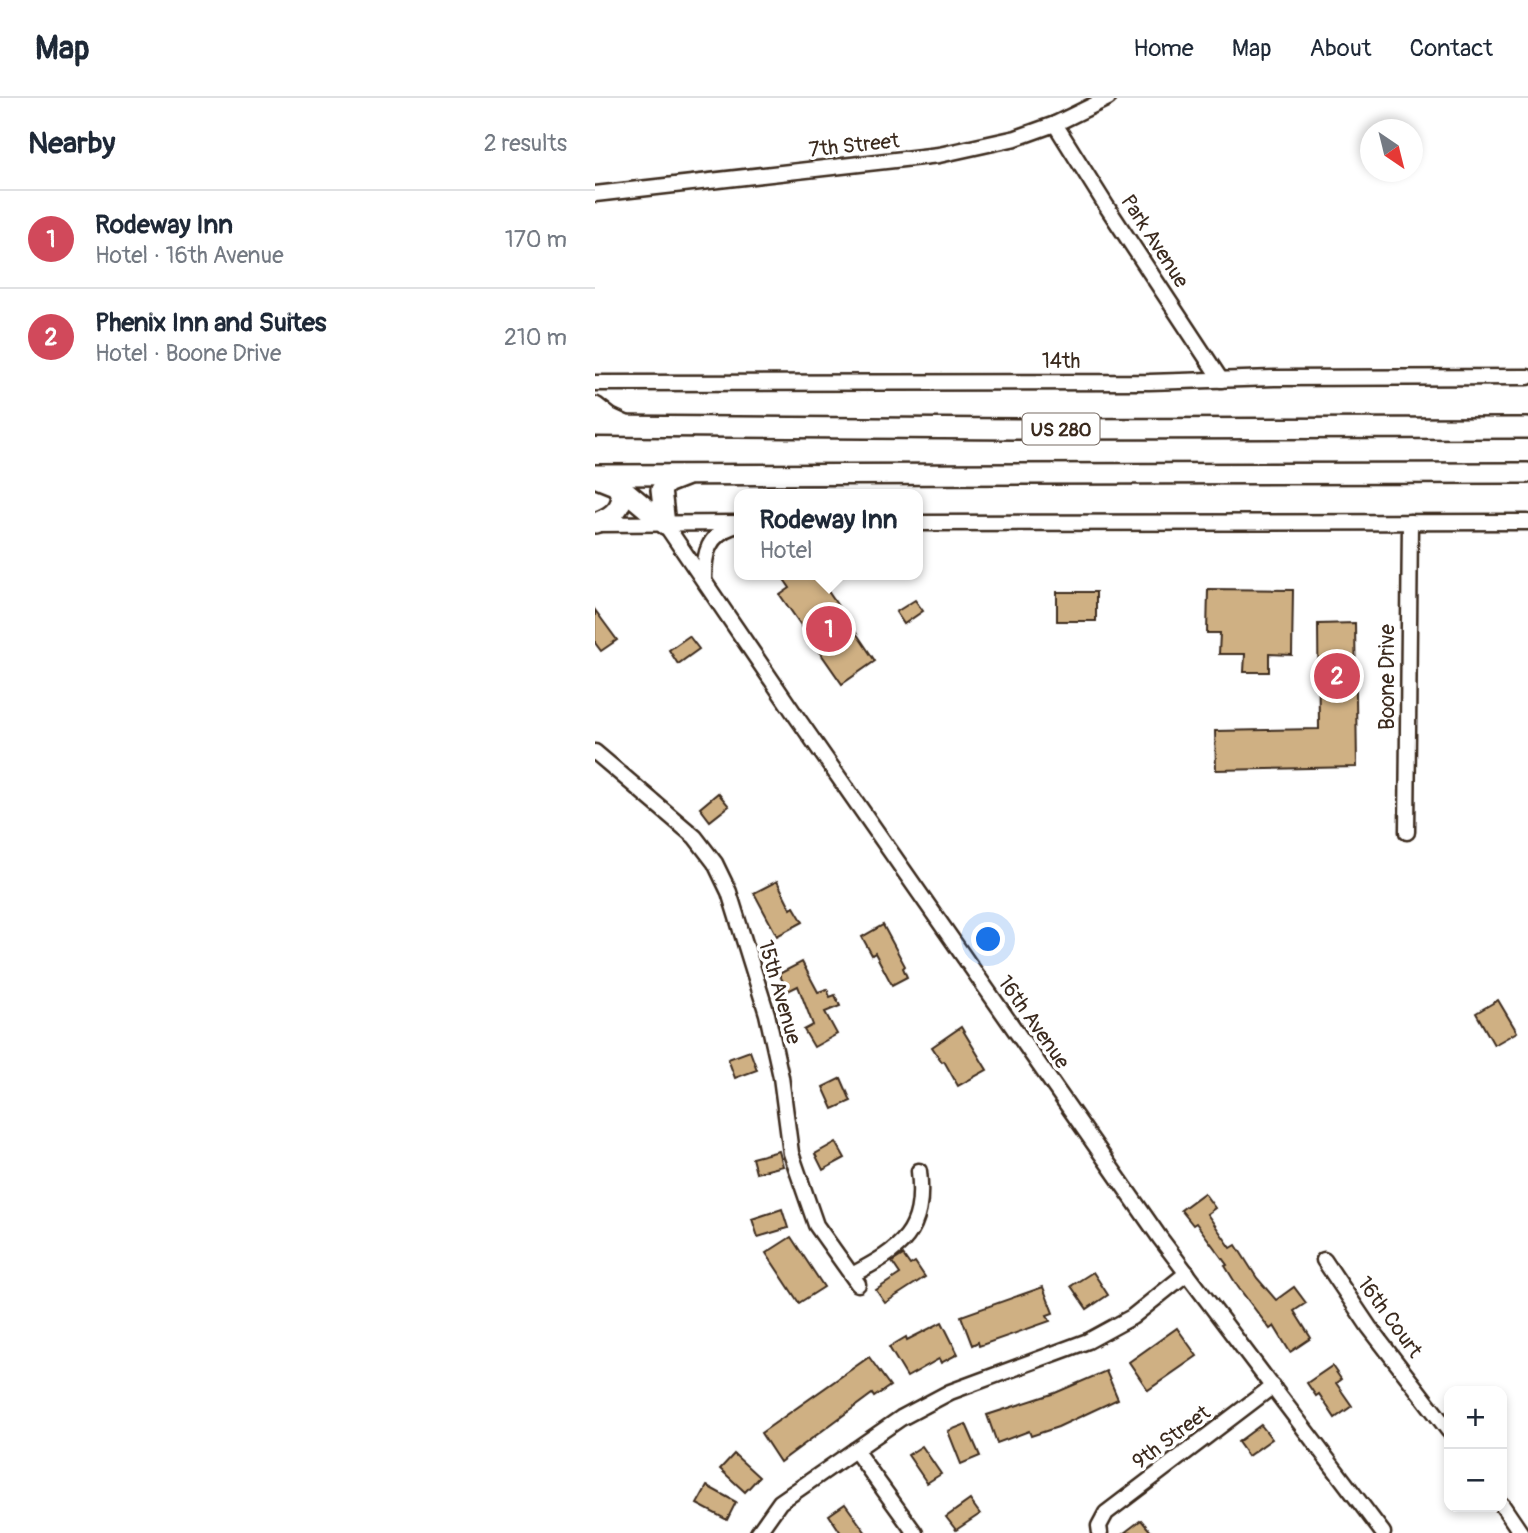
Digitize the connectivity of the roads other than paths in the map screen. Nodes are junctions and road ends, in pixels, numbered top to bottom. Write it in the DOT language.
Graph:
graph roads {
  1 [pos="1108,98"];
  2 [pos="1055,124"];
  3 [pos="595,194"];
  4 [pos="1528,377"];
  5 [pos="1221,380"];
  6 [pos="595,383"];
  7 [pos="595,407"];
  8 [pos="595,426"];
  9 [pos="628,426"];
  10 [pos="1528,428"];
  11 [pos="1528,473"];
  12 [pos="689,475"];
  13 [pos="595,476"];
  14 [pos="617,486"];
  15 [pos="1410,522"];
  16 [pos="1528,522"];
  17 [pos="595,523"];
  18 [pos="923,523"];
  19 [pos="666,524"];
  20 [pos="734,524"];
  21 [pos="734,526"];
  22 [pos="704,580"];
  23 [pos="595,752"];
  24 [pos="1407,832"];
  25 [pos="919,1171"];
  26 [pos="1324,1259"];
  27 [pos="1187,1273"];
  28 [pos="1273,1386"];
  29 [pos="1444,1424"];
  30 [pos="855,1450"];
  31 [pos="1507,1512"];
  32 [pos="1099,1529"];
  33 [pos="758,1533"];
  34 [pos="915,1533"];
  35 [pos="1383,1533"];
  36 [pos="1521,1533"];
  1 -- 2 [label="street, 7th Street"];
  2 -- 3 [label="street, 7th Street"];
  2 -- 5 [label="street, Park Avenue"];
  4 -- 5 [label="street, 14th"];
  5 -- 6 [label="street, 14th"];
  7 -- 9 [label="highway"];
  8 -- 9 [label="highway, US 280"];
  9 -- 10 [label="highway, US 280"];
  11 -- 12 [label="highway, US 280"];
  12 -- 13 [label="highway, US 280"];
  12 -- 19 [label="highway"];
  13 -- 14 [label="highway"];
  14 -- 17 [label="highway"];
  14 -- 19 [label="highway"];
  15 -- 16 [label="street"];
  15 -- 18 [label="street"];
  15 -- 24 [label="street, Boone Drive"];
  17 -- 19 [label="street"];
  19 -- 20 [label="street"];
  19 -- 22 [label="street, 16th Avenue"];
  21 -- 22 [label="street"];
  22 -- 27 [label="street, 16th Avenue"];
  23 -- 25 [label="street, 15th Avenue"];
  26 -- 29 [label="street, 16th Court"];
  27 -- 28 [label="street, 16th Avenue"];
  27 -- 30 [label="street"];
  28 -- 32 [label="street, 9th Street"];
  28 -- 35 [label="street, 16th Avenue"];
  30 -- 33 [label="street"];
  30 -- 34 [label="street"];
  31 -- 36 [label="street"];
}
